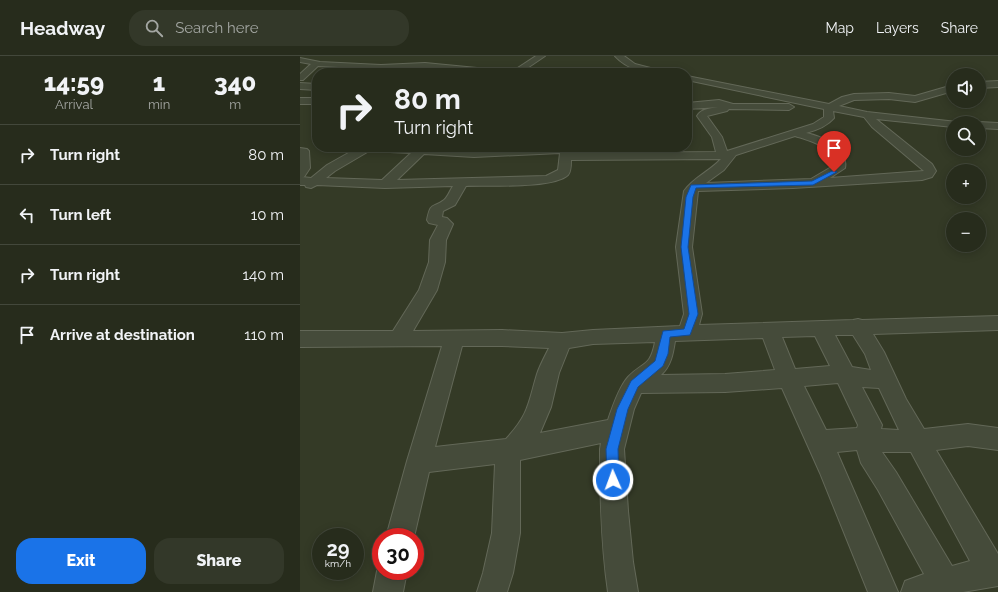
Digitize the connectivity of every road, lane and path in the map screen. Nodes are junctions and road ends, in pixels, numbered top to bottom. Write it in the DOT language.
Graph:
graph roads {
  1 [pos="541,56"];
  2 [pos="618,56"];
  3 [pos="300,60"];
  4 [pos="317,64"];
  5 [pos="441,66"];
  6 [pos="313,68"];
  7 [pos="433,68"];
  8 [pos="459,68"];
  9 [pos="522,68"];
  10 [pos="640,68"];
  11 [pos="312,69"];
  12 [pos="312,78"];
  13 [pos="692,79"];
  14 [pos="301,81"];
  15 [pos="998,84"];
  16 [pos="312,85"];
  17 [pos="986,85"];
  18 [pos="946,90"];
  19 [pos="312,102"];
  20 [pos="302,103"];
  21 [pos="692,106"];
  22 [pos="734,107"];
  23 [pos="829,107"];
  24 [pos="692,112"];
  25 [pos="706,112"];
  26 [pos="867,115"];
  27 [pos="946,123"];
  28 [pos="986,125"];
  29 [pos="998,126"];
  30 [pos="796,133"];
  31 [pos="300,150"];
  32 [pos="358,152"];
  33 [pos="420,152"];
  34 [pos="431,152"];
  35 [pos="558,152"];
  36 [pos="565,152"];
  37 [pos="627,152"];
  38 [pos="727,154"];
  39 [pos="466,166"];
  40 [pos="300,174"];
  41 [pos="300,181"];
  42 [pos="314,181"];
  43 [pos="813,183"];
  44 [pos="386,184"];
  45 [pos="693,187"];
  46 [pos="300,192"];
  47 [pos="998,323"];
  48 [pos="858,326"];
  49 [pos="821,328"];
  50 [pos="770,330"];
  51 [pos="676,333"];
  52 [pos="399,338"];
  53 [pos="454,338"];
  54 [pos="301,340"];
  55 [pos="562,341"];
  56 [pos="845,374"];
  57 [pos="788,377"];
  58 [pos="886,379"];
  59 [pos="635,384"];
  60 [pos="618,429"];
  61 [pos="866,437"];
  62 [pos="998,439"];
  63 [pos="917,440"];
  64 [pos="819,442"];
  65 [pos="512,450"];
  66 [pos="419,461"];
  67 [pos="402,528"];
  68 [pos="995,571"];
  69 [pos="390,580"];
  70 [pos="944,583"];
  71 [pos="388,592"];
  72 [pos="492,592"];
  73 [pos="623,592"];
  74 [pos="884,592"];
  75 [pos="916,592"];
  1 -- 9 [label="street"];
  2 -- 10 [label="street"];
  3 -- 4 [label="street"];
  4 -- 5 [label="street"];
  4 -- 6 [label="street"];
  5 -- 7 [label="street"];
  5 -- 8 [label="street"];
  11 -- 14 [label="street"];
  12 -- 14 [label="street"];
  13 -- 23 [label="street"];
  14 -- 16 [label="street"];
  15 -- 17 [label="street"];
  18 -- 23 [label="street"];
  19 -- 20 [label="street"];
  21 -- 22 [label="street"];
  22 -- 23 [label="street"];
  22 -- 25 [label="street"];
  23 -- 26 [label="street"];
  23 -- 30 [label="street"];
  24 -- 25 [label="street"];
  25 -- 38 [label="street"];
  26 -- 27 [label="street"];
  26 -- 43 [label="street"];
  28 -- 29 [label="street"];
  30 -- 38 [label="street"];
  30 -- 43 [label="street"];
  31 -- 40 [label="street"];
  32 -- 42 [label="street"];
  33 -- 44 [label="street"];
  34 -- 39 [label="street"];
  35 -- 39 [label="street"];
  36 -- 39 [label="street"];
  37 -- 38 [label="street"];
  38 -- 45 [label="street"];
  39 -- 44 [label="street"];
  39 -- 52 [label="street"];
  41 -- 42 [label="street"];
  42 -- 44 [label="street"];
  42 -- 46 [label="street"];
  43 -- 45 [label="street"];
  45 -- 51 [label="street"];
  47 -- 48 [label="street"];
  48 -- 49 [label="street"];
  48 -- 58 [label="street"];
  49 -- 50 [label="street"];
  49 -- 56 [label="street"];
  50 -- 51 [label="street"];
  50 -- 57 [label="street"];
  51 -- 55 [label="street"];
  51 -- 59 [label="street"];
  52 -- 53 [label="street"];
  52 -- 54 [label="street"];
  53 -- 55 [label="street"];
  53 -- 66 [label="street"];
  55 -- 65 [label="street"];
  56 -- 57 [label="street"];
  56 -- 58 [label="street"];
  56 -- 61 [label="street"];
  57 -- 59 [label="street"];
  57 -- 64 [label="street"];
  58 -- 63 [label="street"];
  59 -- 60 [label="street"];
  60 -- 65 [label="street"];
  60 -- 73 [label="street"];
  61 -- 63 [label="street"];
  61 -- 64 [label="street"];
  61 -- 70 [label="street"];
  62 -- 63 [label="street"];
  63 -- 68 [label="street"];
  64 -- 74 [label="street"];
  65 -- 66 [label="street"];
  65 -- 72 [label="street"];
  66 -- 67 [label="street"];
  68 -- 70 [label="street"];
  69 -- 71 [label="street"];
  70 -- 75 [label="street"];
}
